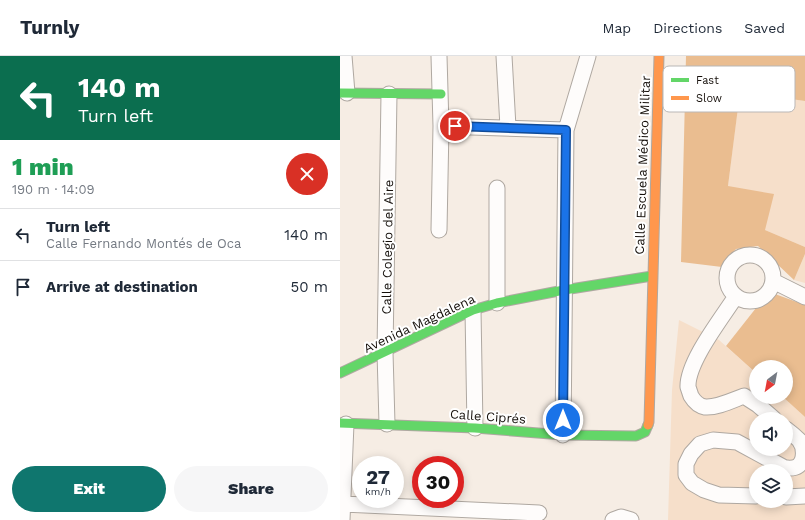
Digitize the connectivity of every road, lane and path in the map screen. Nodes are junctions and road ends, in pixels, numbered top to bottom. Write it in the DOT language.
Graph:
graph roads {
  1 [pos="344,56"];
  2 [pos="439,56"];
  3 [pos="504,56"];
  4 [pos="588,56"];
  5 [pos="659,56"];
  6 [pos="343,93"];
  7 [pos="390,94"];
  8 [pos="441,94"];
  9 [pos="441,126"];
  10 [pos="508,127"];
  11 [pos="566,130"];
  12 [pos="497,188"];
  13 [pos="439,230"];
  14 [pos="652,276"];
  15 [pos="773,281"];
  16 [pos="564,290"];
  17 [pos="736,296"];
  18 [pos="805,297"];
  19 [pos="497,303"];
  20 [pos="473,310"];
  21 [pos="385,352"];
  22 [pos="340,373"];
  23 [pos="766,412"];
  24 [pos="343,423"];
  25 [pos="387,424"];
  26 [pos="475,428"];
  27 [pos="563,435"];
  28 [pos="793,435"];
  29 [pos="749,448"];
  30 [pos="763,456"];
  31 [pos="778,464"];
  32 [pos="793,468"];
  33 [pos="749,496"];
  34 [pos="793,497"];
  35 [pos="804,498"];
  36 [pos="343,504"];
  37 [pos="539,513"];
  38 [pos="342,520"];
  39 [pos="613,520"];
  40 [pos="631,520"];
  1 -- 6 [label="street"];
  2 -- 8 [label="street"];
  3 -- 10 [label="street"];
  4 -- 11 [label="street"];
  5 -- 14 [label="street, Calle Escuela Médico Militar"];
  6 -- 7 [label="street"];
  7 -- 8 [label="street"];
  7 -- 21 [label="street, Calle Colegio del Aire"];
  8 -- 9 [label="street"];
  9 -- 10 [label="street"];
  9 -- 13 [label="street"];
  10 -- 11 [label="street"];
  11 -- 16 [label="street"];
  12 -- 19 [label="street"];
  14 -- 16 [label="street, Avenida Magdalena"];
  14 -- 27 [label="street, Calle Ciprés"];
  15 -- 17 [label="street"];
  15 -- 17 [label="street"];
  15 -- 18 [label="street"];
  16 -- 19 [label="street, Avenida Magdalena"];
  16 -- 27 [label="street"];
  17 -- 23 [label="street"];
  19 -- 20 [label="street, Avenida Magdalena"];
  20 -- 21 [label="street, Avenida Magdalena"];
  20 -- 26 [label="street"];
  21 -- 22 [label="street, Avenida Magdalena"];
  21 -- 25 [label="street, Calle Colegio del Aire"];
  24 -- 25 [label="street, Calle Ciprés"];
  24 -- 36 [label="street"];
  25 -- 26 [label="street, Calle Ciprés"];
  26 -- 27 [label="street, Calle Ciprés"];
  28 -- 32 [label="street"];
  29 -- 33 [label="street"];
  30 -- 31 [label="street"];
  34 -- 35 [label="street"];
  36 -- 37 [label="street"];
  36 -- 38 [label="street"];
  39 -- 40 [label="street"];
}
